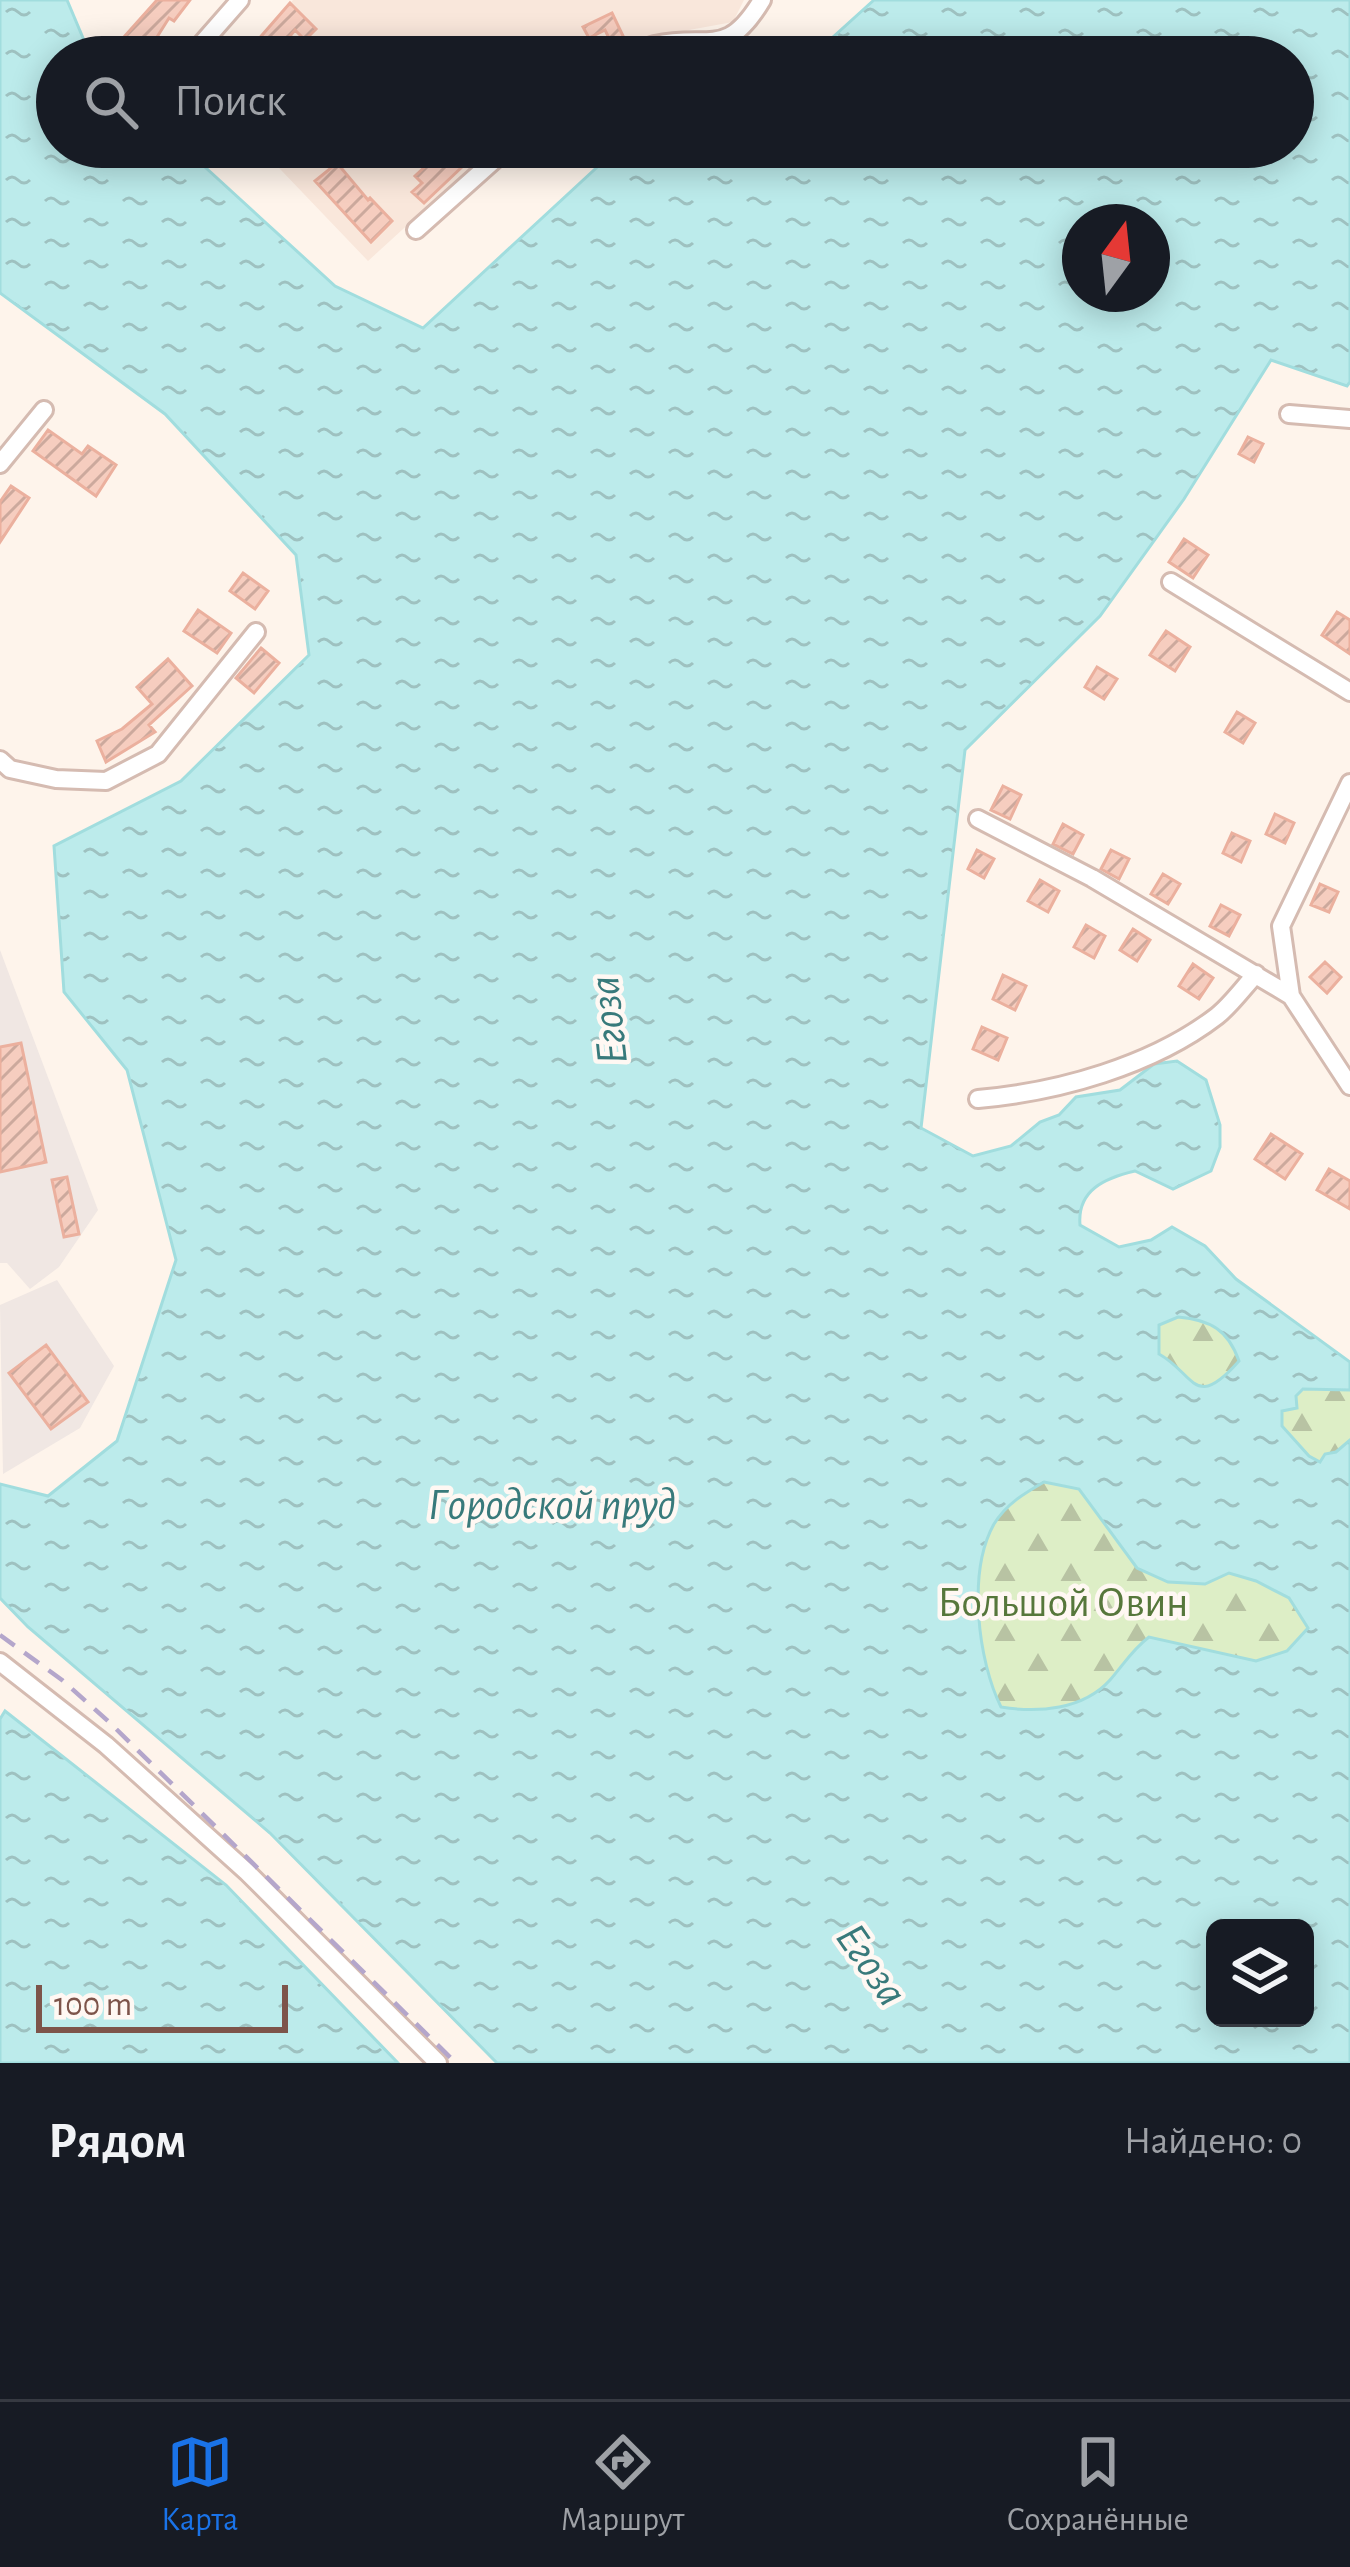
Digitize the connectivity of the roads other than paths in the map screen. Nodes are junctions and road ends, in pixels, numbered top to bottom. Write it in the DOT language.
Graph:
graph roads {
  1 [pos="240,0"];
  2 [pos="762,0"];
  3 [pos="208,36"];
  4 [pos="728,36"];
  5 [pos="485,168"];
  6 [pos="416,230"];
  7 [pos="44,410"];
  8 [pos="1289,414"];
  9 [pos="1350,419"];
  10 [pos="0,464"];
  11 [pos="1171,582"];
  12 [pos="256,632"];
  13 [pos="1350,692"];
  14 [pos="0,760"];
  15 [pos="1350,783"];
  16 [pos="978,819"];
  17 [pos="1256,974"];
  18 [pos="1291,996"];
  19 [pos="1350,1086"];
  20 [pos="978,1099"];
  21 [pos="0,1662"];
  22 [pos="438,2063"];
  1 -- 3 [label="street"];
  2 -- 4 [label="street"];
  5 -- 6 [label="street"];
  7 -- 10 [label="street"];
  8 -- 9 [label="street"];
  11 -- 13 [label="street"];
  12 -- 14 [label="street"];
  15 -- 18 [label="street"];
  16 -- 17 [label="street"];
  17 -- 18 [label="street"];
  17 -- 20 [label="street"];
  18 -- 19 [label="street"];
  21 -- 22 [label="street"];
}
